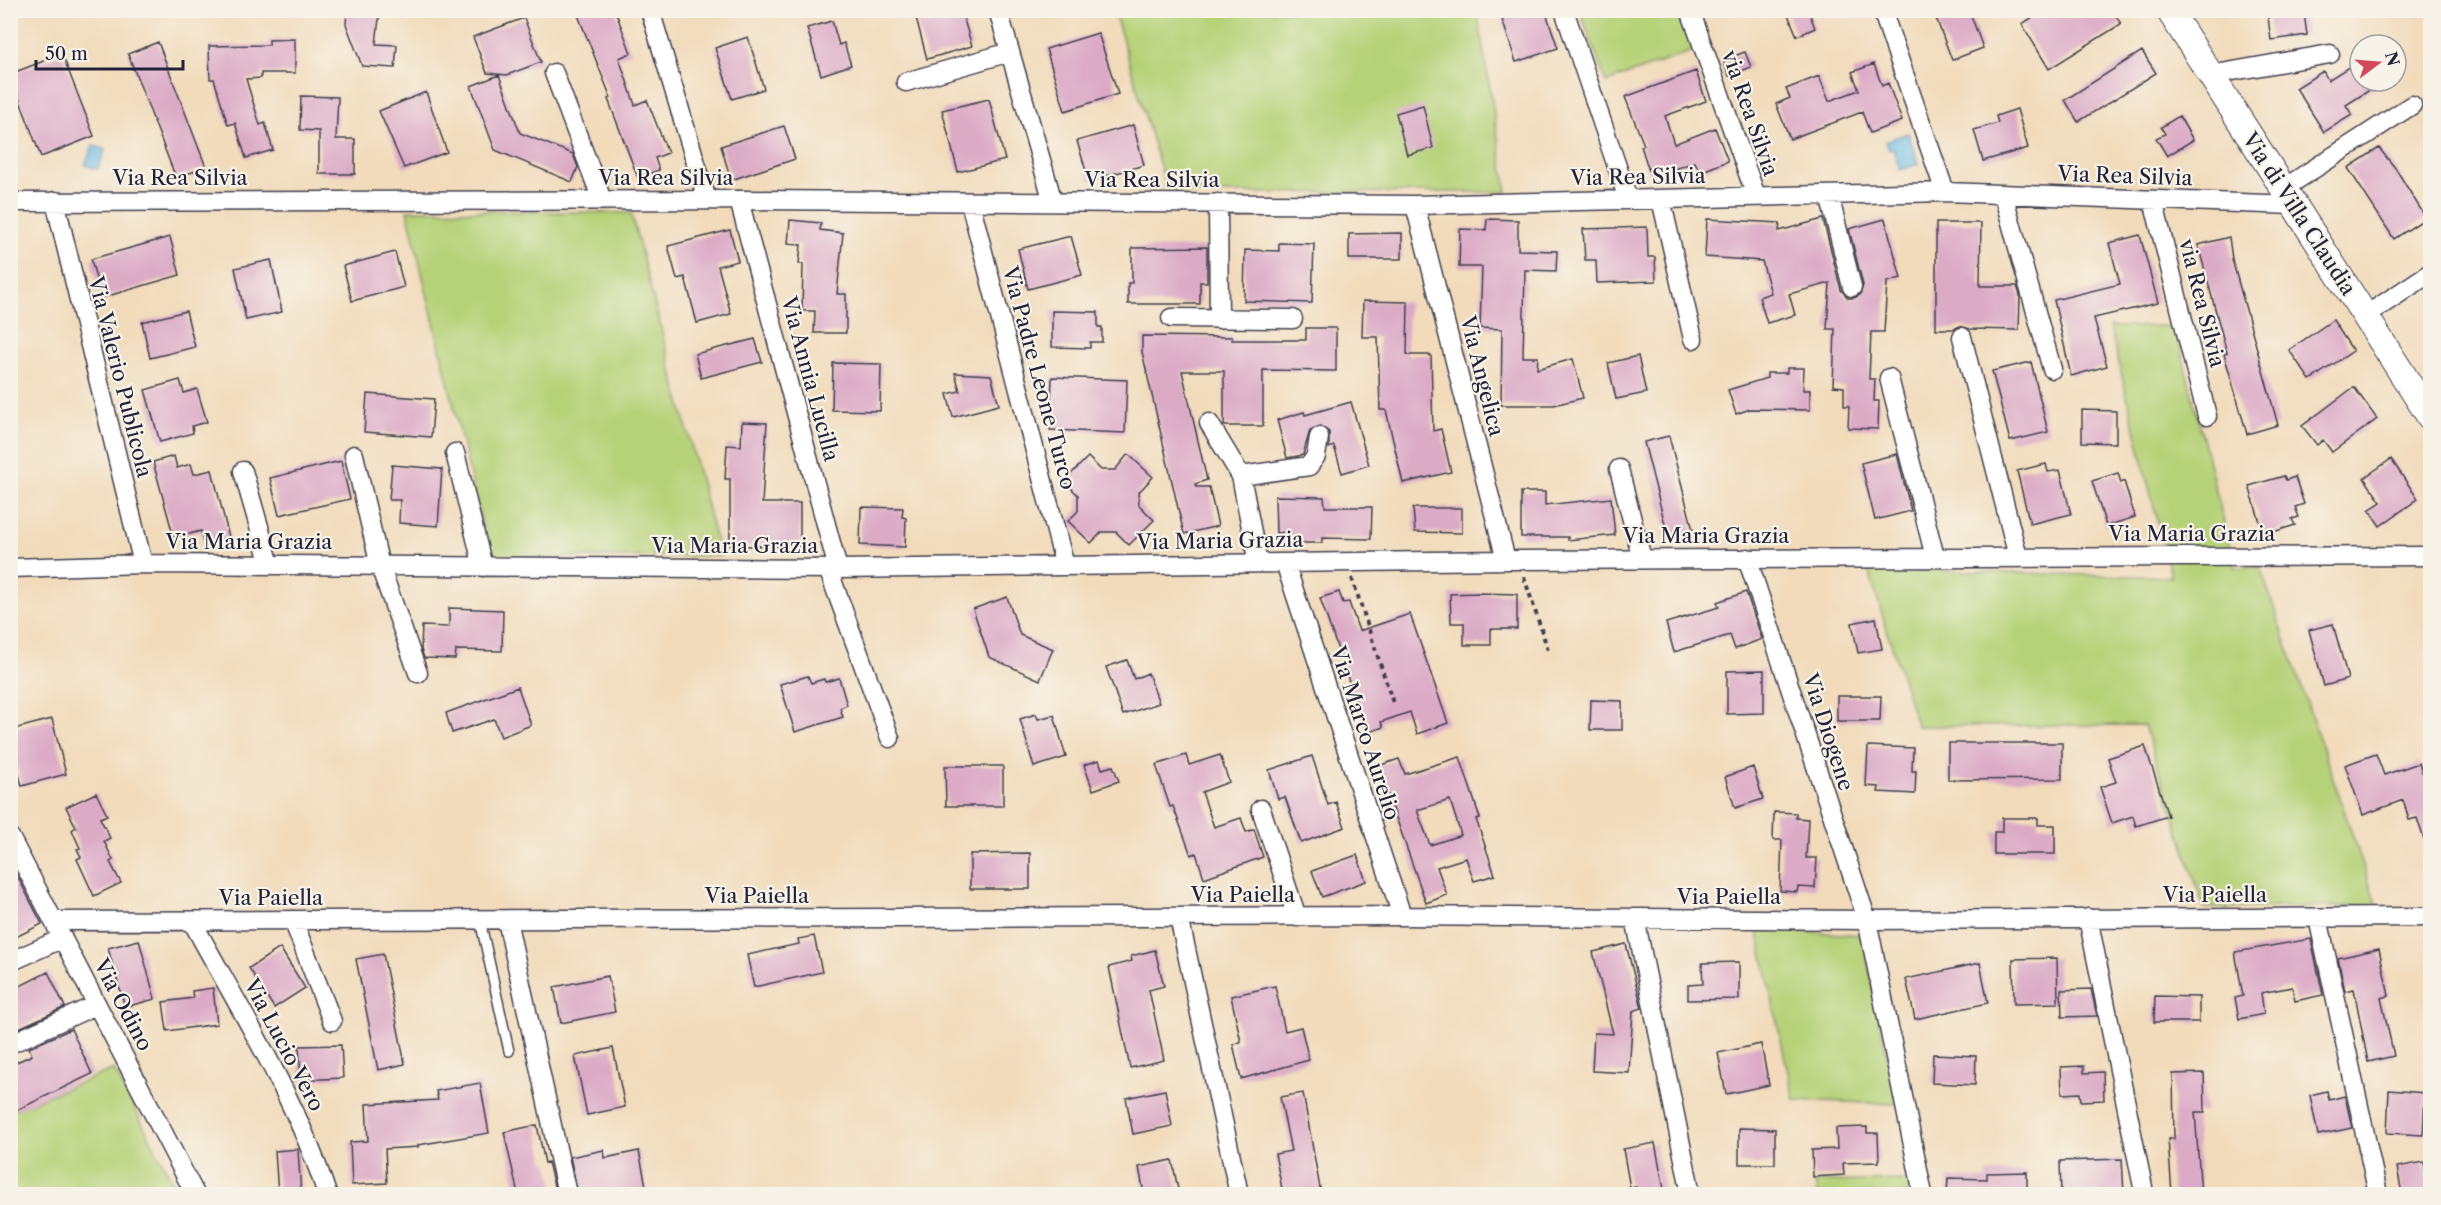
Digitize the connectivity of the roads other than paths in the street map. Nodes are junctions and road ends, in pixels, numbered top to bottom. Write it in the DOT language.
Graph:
graph roads {
  1 [pos="650,10"];
  2 [pos="998,10"];
  3 [pos="1564,10"];
  4 [pos="1690,10"];
  5 [pos="1882,10"];
  6 [pos="2169,10"];
  7 [pos="1010,52"];
  8 [pos="2330,54"];
  9 [pos="554,73"];
  10 [pos="2210,75"];
  11 [pos="906,82"];
  12 [pos="2412,105"];
  13 [pos="1945,192"];
  14 [pos="2003,194"];
  15 [pos="1829,195"];
  16 [pos="1756,196"];
  17 [pos="2288,197"];
  18 [pos="1628,199"];
  19 [pos="1661,199"];
  20 [pos="602,200"];
  21 [pos="707,200"];
  22 [pos="739,200"];
  23 [pos="2153,200"];
  24 [pos="11,201"];
  25 [pos="55,201"];
  26 [pos="970,202"];
  27 [pos="1053,202"];
  28 [pos="1218,203"];
  29 [pos="1415,204"];
  30 [pos="2430,273"];
  31 [pos="1852,287"];
  32 [pos="2365,316"];
  33 [pos="1171,318"];
  34 [pos="1219,319"];
  35 [pos="1293,319"];
  36 [pos="1962,337"];
  37 [pos="1693,339"];
  38 [pos="2052,369"];
  39 [pos="1889,378"];
  40 [pos="2207,417"];
  41 [pos="2430,417"];
  42 [pos="1209,423"];
  43 [pos="1319,437"];
  44 [pos="455,453"];
  45 [pos="354,455"];
  46 [pos="1619,469"];
  47 [pos="243,471"];
  48 [pos="1241,476"];
  49 [pos="2430,556"];
  50 [pos="1935,557"];
  51 [pos="2018,557"];
  52 [pos="1747,558"];
  53 [pos="1642,559"];
  54 [pos="1512,560"];
  55 [pos="1258,563"];
  56 [pos="1285,563"];
  57 [pos="142,564"];
  58 [pos="270,565"];
  59 [pos="380,566"];
  60 [pos="1065,566"];
  61 [pos="483,567"];
  62 [pos="10,568"];
  63 [pos="833,569"];
  64 [pos="418,673"];
  65 [pos="890,738"];
  66 [pos="1261,809"];
  67 [pos="10,837"];
  68 [pos="1402,916"];
  69 [pos="1179,917"];
  70 [pos="1298,917"];
  71 [pos="2430,917"];
  72 [pos="1635,918"];
  73 [pos="2088,918"];
  74 [pos="2318,918"];
  75 [pos="480,920"];
  76 [pos="507,920"];
  77 [pos="1866,920"];
  78 [pos="55,921"];
  79 [pos="192,921"];
  80 [pos="293,921"];
  81 [pos="63,938"];
  82 [pos="10,962"];
  83 [pos="96,1005"];
  84 [pos="332,1021"];
  85 [pos="10,1044"];
  86 [pos="509,1052"];
  87 [pos="2143,1187"];
  88 [pos="195,1194"];
  89 [pos="327,1194"];
  90 [pos="567,1194"];
  91 [pos="1239,1194"];
  92 [pos="1691,1194"];
  93 [pos="1923,1194"];
  94 [pos="2378,1194"];
  1 -- 21 [label="street"];
  2 -- 7 [label="street"];
  3 -- 18 [label="street, via Rea Silvia"];
  4 -- 16 [label="street, via Rea Silvia"];
  5 -- 13 [label="street"];
  6 -- 10 [label="street, Via di Villa Claudia"];
  7 -- 11 [label="street"];
  7 -- 27 [label="street"];
  8 -- 10 [label="street"];
  9 -- 20 [label="street"];
  10 -- 17 [label="street, Via di Villa Claudia"];
  12 -- 17 [label="street"];
  13 -- 14 [label="street, Via Rea Silvia"];
  13 -- 15 [label="street, Via Rea Silvia"];
  14 -- 23 [label="street, Via Rea Silvia"];
  14 -- 38 [label="street"];
  15 -- 16 [label="street, Via Rea Silvia"];
  15 -- 31 [label="street"];
  16 -- 19 [label="street, Via Rea Silvia"];
  17 -- 23 [label="street, Via Rea Silvia"];
  17 -- 32 [label="street, Via di Villa Claudia"];
  18 -- 19 [label="street, Via Rea Silvia"];
  18 -- 29 [label="street, Via Rea Silvia"];
  19 -- 37 [label="street, via Rea Silvia"];
  20 -- 21 [label="street, Via Rea Silvia"];
  20 -- 25 [label="street, Via Rea Silvia"];
  21 -- 22 [label="street, Via Rea Silvia"];
  22 -- 26 [label="street, Via Rea Silvia"];
  22 -- 63 [label="street, Via Annia Lucilla"];
  23 -- 40 [label="street, via Rea Silvia"];
  24 -- 25 [label="street, Via Rea Silvia"];
  25 -- 57 [label="street, Via Valerio Publicola"];
  26 -- 27 [label="street, Via Rea Silvia"];
  26 -- 60 [label="street, Via Padre Leone Turco"];
  27 -- 28 [label="street, Via Rea Silvia"];
  28 -- 29 [label="street, Via Rea Silvia"];
  28 -- 34 [label="street"];
  29 -- 54 [label="street, Via Angelica"];
  30 -- 32 [label="street"];
  32 -- 41 [label="street, Via di Villa Claudia"];
  33 -- 34 [label="street"];
  34 -- 35 [label="street"];
  36 -- 51 [label="street"];
  39 -- 50 [label="street"];
  42 -- 48 [label="street"];
  43 -- 48 [label="street"];
  44 -- 61 [label="street"];
  45 -- 59 [label="street"];
  46 -- 53 [label="street"];
  47 -- 58 [label="street"];
  48 -- 55 [label="street"];
  49 -- 51 [label="street, Via Maria Grazia"];
  50 -- 51 [label="street, Via Maria Grazia"];
  50 -- 52 [label="street, Via Maria Grazia"];
  52 -- 53 [label="street, Via Maria Grazia"];
  52 -- 77 [label="street, Via Diogene"];
  53 -- 54 [label="street, Via Maria Grazia"];
  54 -- 56 [label="street, Via Maria Grazia"];
  55 -- 56 [label="street, Via Maria Grazia"];
  55 -- 60 [label="street, Via Maria Grazia"];
  56 -- 68 [label="street, Via Marco Aurelio"];
  57 -- 58 [label="street, Via Maria Grazia"];
  57 -- 62 [label="street, Via Maria Grazia"];
  58 -- 59 [label="street, Via Maria Grazia"];
  59 -- 61 [label="street, Via Maria Grazia"];
  59 -- 64 [label="street"];
  60 -- 63 [label="street, Via Maria Grazia"];
  61 -- 63 [label="street, Via Maria Grazia"];
  63 -- 65 [label="street, Via Annia Lucilla"];
  66 -- 70 [label="street"];
  67 -- 78 [label="street, Via Odino"];
  68 -- 70 [label="street, Via Paiella"];
  68 -- 72 [label="street, Via Paiella"];
  69 -- 70 [label="street, Via Paiella"];
  69 -- 76 [label="street, Via Paiella"];
  69 -- 91 [label="street"];
  71 -- 74 [label="street, Via Paiella"];
  72 -- 77 [label="street, Via Paiella"];
  72 -- 92 [label="street"];
  73 -- 74 [label="street, Via Paiella"];
  73 -- 77 [label="street, Via Paiella"];
  73 -- 87 [label="street"];
  74 -- 94 [label="street"];
  75 -- 76 [label="street, Via Paiella"];
  75 -- 80 [label="street, Via Paiella"];
  75 -- 86 [label="lane"];
  76 -- 90 [label="street"];
  77 -- 93 [label="street, Via Diogene"];
  78 -- 79 [label="street, Via Paiella"];
  78 -- 81 [label="street, Via Odino"];
  79 -- 80 [label="street, Via Paiella"];
  79 -- 89 [label="street, Via Lucio Vero"];
  80 -- 84 [label="street"];
  81 -- 82 [label="street"];
  81 -- 83 [label="street, Via Odino"];
  83 -- 85 [label="street"];
  83 -- 88 [label="street, Via Odino"];
}
